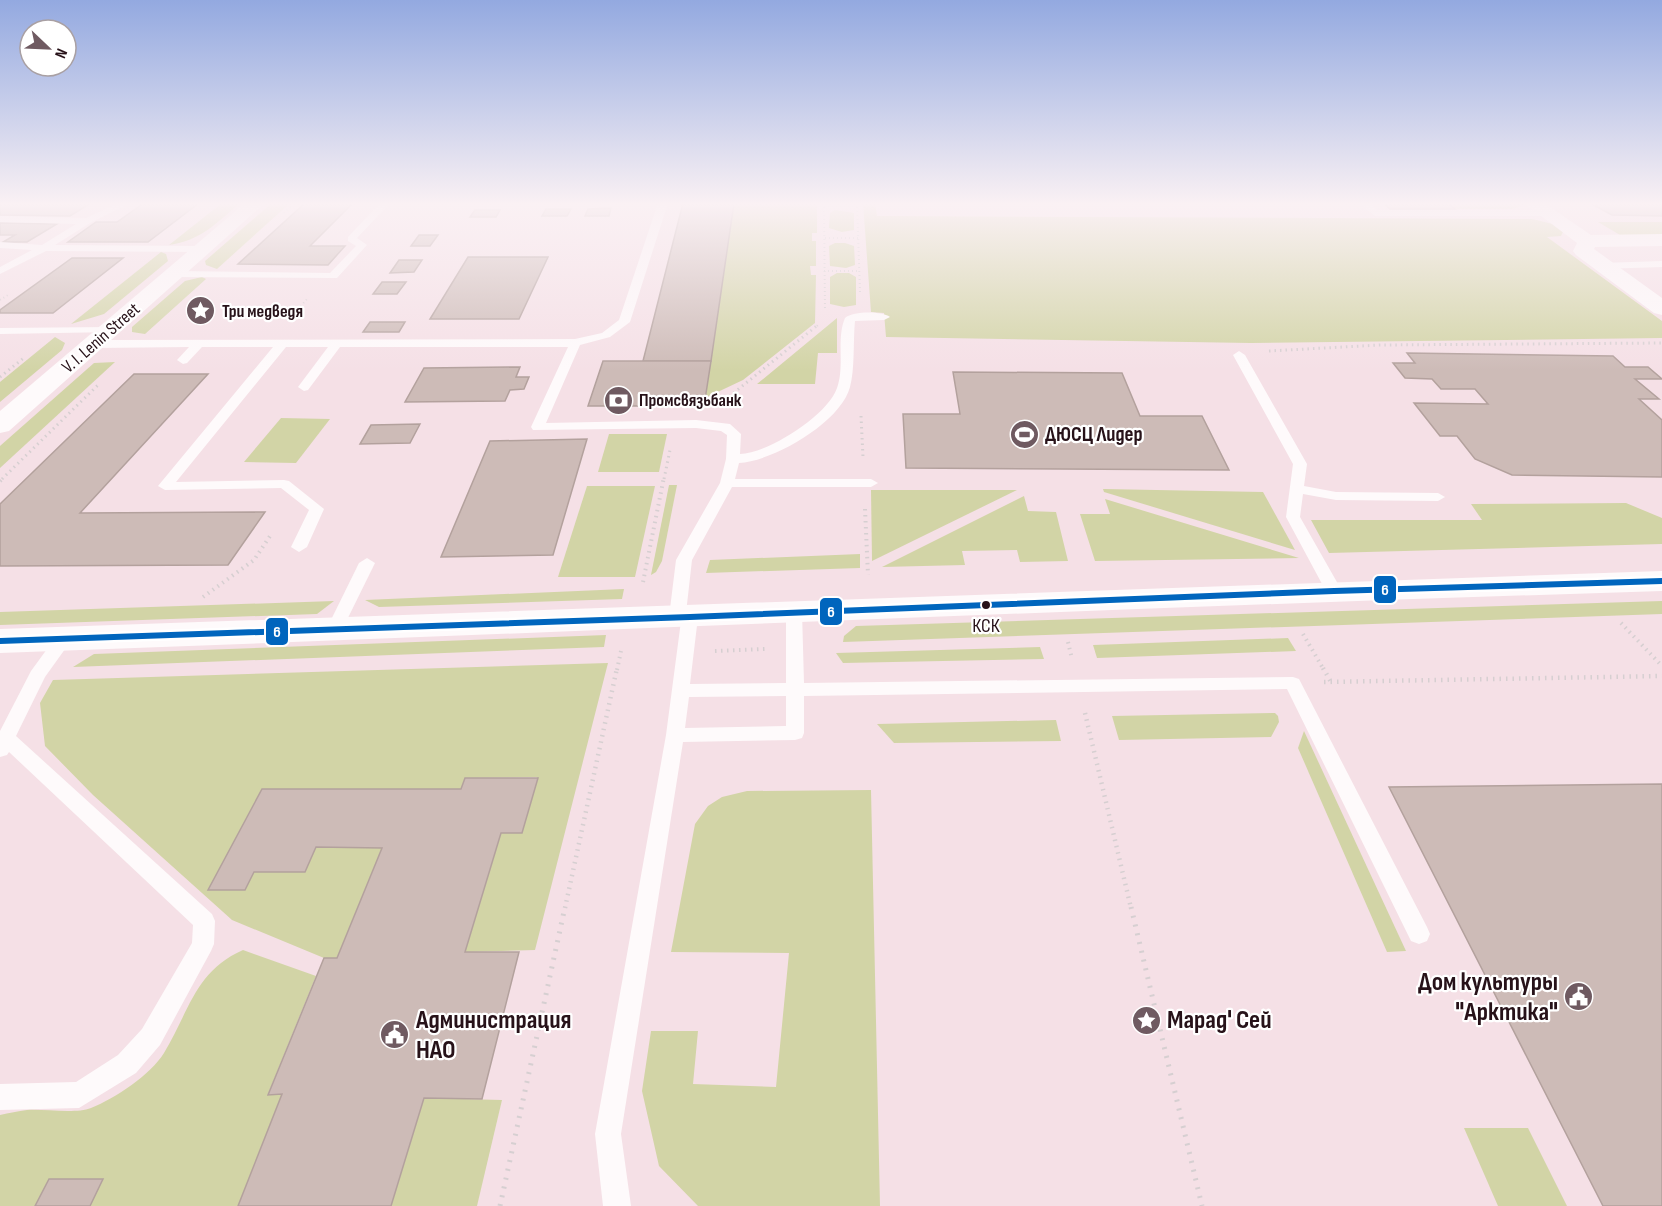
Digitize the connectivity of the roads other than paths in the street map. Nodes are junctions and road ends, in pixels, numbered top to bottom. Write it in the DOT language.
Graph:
graph roads {
  1 [pos="22,259"];
  2 [pos="190,259"];
  3 [pos="348,259"];
  4 [pos="645,259"];
  5 [pos="1593,259"];
  6 [pos="1662,264"];
  7 [pos="1601,266"];
  8 [pos="0,271"];
  9 [pos="174,274"];
  10 [pos="1662,308"];
  11 [pos="884,317"];
  12 [pos="0,331"];
  13 [pos="102,337"];
  14 [pos="574,343"];
  15 [pos="199,344"];
  16 [pos="275,344"];
  17 [pos="336,344"];
  18 [pos="1239,355"];
  19 [pos="183,360"];
  20 [pos="304,387"];
  21 [pos="0,425"];
  22 [pos="733,459"];
  23 [pos="727,483"];
  24 [pos="867,483"];
  25 [pos="1296,489"];
  26 [pos="1438,497"];
  27 [pos="299,548"];
  28 [pos="367,563"];
  29 [pos="1662,581"];
  30 [pos="1334,591"];
  31 [pos="794,612"];
  32 [pos="684,617"];
  33 [pos="335,628"];
  34 [pos="64,638"];
  35 [pos="0,641"];
  36 [pos="794,690"];
  37 [pos="680,691"];
  38 [pos="675,735"];
  39 [pos="3,744"];
  40 [pos="1419,934"];
  41 [pos="0,1097"];
  42 [pos="617,1206"];
  1 -- 8 [label="lane"];
  2 -- 9 [label="main road, V. I. Lenin Street"];
  3 -- 9 [label="lane"];
  4 -- 14 [label="lane"];
  5 -- 7 [label="main road"];
  6 -- 7 [label="lane"];
  7 -- 10 [label="main road"];
  9 -- 13 [label="main road, V. I. Lenin Street"];
  11 -- 22 [label="lane"];
  12 -- 13 [label="lane"];
  13 -- 15 [label="lane"];
  13 -- 21 [label="main road, V. I. Lenin Street"];
  14 -- 17 [label="lane"];
  14 -- 22 [label="lane"];
  15 -- 16 [label="lane"];
  15 -- 19 [label="lane"];
  16 -- 17 [label="lane"];
  16 -- 27 [label="lane"];
  17 -- 20 [label="lane"];
  18 -- 25 [label="lane"];
  22 -- 23 [label="lane"];
  23 -- 24 [label="lane"];
  23 -- 32 [label="lane"];
  25 -- 26 [label="lane"];
  25 -- 30 [label="lane"];
  28 -- 33 [label="lane"];
  29 -- 30 [label="main road"];
  30 -- 31 [label="main road"];
  31 -- 32 [label="main road"];
  31 -- 36 [label="lane"];
  32 -- 33 [label="main road"];
  32 -- 37 [label="lane"];
  33 -- 34 [label="main road"];
  34 -- 35 [label="main road"];
  34 -- 39 [label="lane"];
  36 -- 37 [label="lane"];
  36 -- 38 [label="lane"];
  36 -- 40 [label="lane"];
  37 -- 38 [label="lane"];
  38 -- 42 [label="lane"];
  39 -- 41 [label="lane"];
}
